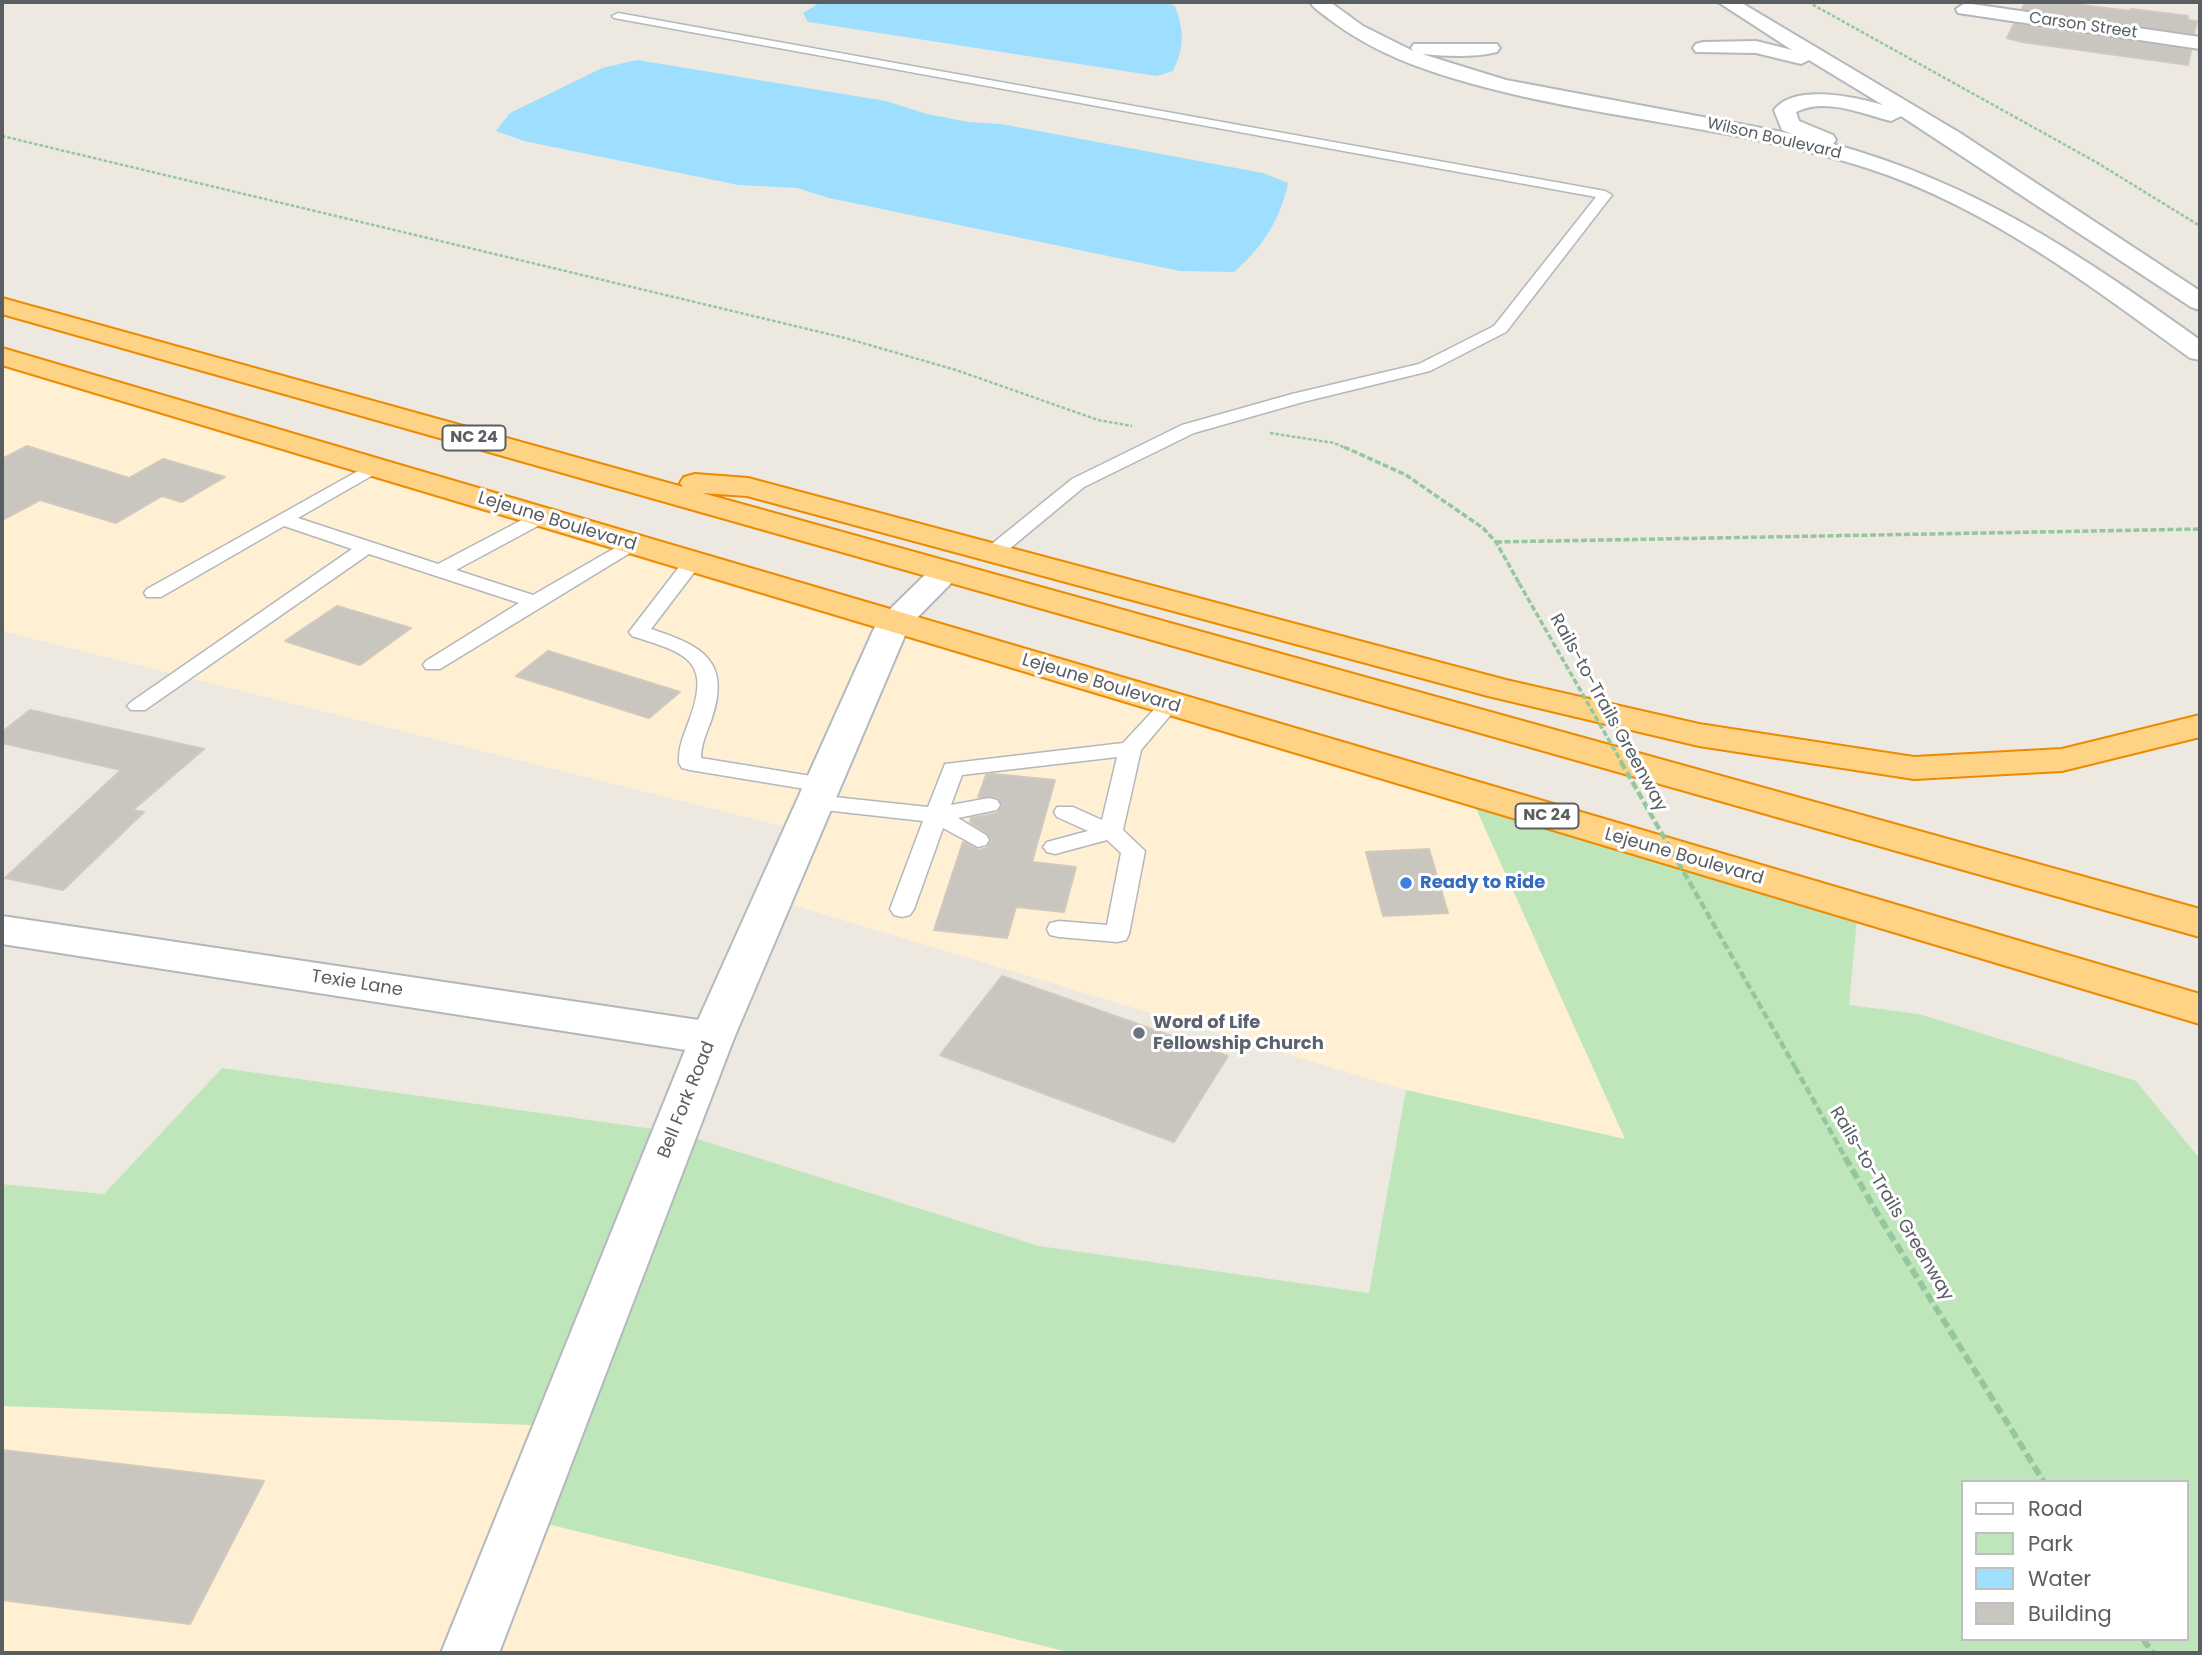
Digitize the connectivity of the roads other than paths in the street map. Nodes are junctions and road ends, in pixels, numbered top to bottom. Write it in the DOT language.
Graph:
graph roads {
  1 [pos="1319,2"];
  2 [pos="1727,2"];
  3 [pos="1964,9"];
  4 [pos="618,16"];
  5 [pos="1345,24"];
  6 [pos="2200,43"];
  7 [pos="1490,48"];
  8 [pos="1703,48"];
  9 [pos="1520,70"];
  10 [pos="1840,70"];
  11 [pos="1710,123"];
  12 [pos="1952,138"];
  13 [pos="1930,184"];
  14 [pos="2200,302"];
  15 [pos="2,306"];
  16 [pos="2200,352"];
  17 [pos="2,356"];
  18 [pos="374,467"];
  19 [pos="611,476"];
  20 [pos="541,517"];
  21 [pos="284,520"];
  22 [pos="634,545"];
  23 [pos="367,547"];
  24 [pos="995,551"];
  25 [pos="694,562"];
  26 [pos="440,571"];
  27 [pos="946,572"];
  28 [pos="154,593"];
  29 [pos="535,602"];
  30 [pos="894,622"];
  31 [pos="433,665"];
  32 [pos="1170,704"];
  33 [pos="138,706"];
  34 [pos="2200,726"];
  35 [pos="1130,749"];
  36 [pos="819,793"];
  37 [pos="989,805"];
  38 [pos="1065,812"];
  39 [pos="937,815"];
  40 [pos="1111,832"];
  41 [pos="978,840"];
  42 [pos="1055,847"];
  43 [pos="902,909"];
  44 [pos="2200,923"];
  45 [pos="1059,929"];
  46 [pos="2,930"];
  47 [pos="2200,1009"];
  48 [pos="712,1038"];
  49 [pos="470,1653"];
  1 -- 5 [label="main road, Wilson Boulevard"];
  2 -- 10 [label="main road"];
  3 -- 6 [label="main road, Carson Street"];
  4 -- 24 [label="lane"];
  5 -- 7 [label="main road"];
  5 -- 11 [label="main road, Wilson Boulevard"];
  8 -- 10 [label="main road"];
  9 -- 11 [label="main road"];
  10 -- 12 [label="main road"];
  11 -- 13 [label="main road, Wilson Boulevard"];
  12 -- 13 [label="main road"];
  12 -- 14 [label="main road"];
  13 -- 16 [label="main road, Wilson Boulevard"];
  15 -- 19 [label="highway, NC 24"];
  17 -- 18 [label="highway, Lejeune Boulevard / NC 24"];
  18 -- 20 [label="highway, Lejeune Boulevard / NC 24"];
  18 -- 21 [label="lane"];
  19 -- 24 [label="highway"];
  19 -- 27 [label="highway, NC 24"];
  20 -- 22 [label="highway, Lejeune Boulevard / NC 24"];
  20 -- 26 [label="lane"];
  21 -- 23 [label="lane"];
  21 -- 28 [label="lane"];
  22 -- 25 [label="highway, Lejeune Boulevard / NC 24"];
  22 -- 29 [label="lane"];
  23 -- 26 [label="lane"];
  23 -- 33 [label="lane"];
  24 -- 34 [label="highway"];
  25 -- 30 [label="highway, Lejeune Boulevard / NC 24"];
  25 -- 36 [label="lane"];
  26 -- 29 [label="lane"];
  27 -- 30 [label="main road, Bell Fork Road"];
  27 -- 44 [label="highway, NC 24"];
  29 -- 31 [label="lane"];
  30 -- 32 [label="highway, Lejeune Boulevard / NC 24"];
  30 -- 36 [label="main road, Bell Fork Road"];
  32 -- 35 [label="lane"];
  32 -- 47 [label="highway, Lejeune Boulevard / NC 24"];
  35 -- 39 [label="lane"];
  35 -- 40 [label="lane"];
  36 -- 39 [label="lane"];
  36 -- 48 [label="main road, Bell Fork Road"];
  37 -- 39 [label="lane"];
  38 -- 40 [label="lane"];
  39 -- 41 [label="lane"];
  39 -- 43 [label="lane"];
  40 -- 42 [label="lane"];
  40 -- 45 [label="lane"];
  46 -- 48 [label="main road, Texie Lane"];
  48 -- 49 [label="main road, Bell Fork Road"];
}
